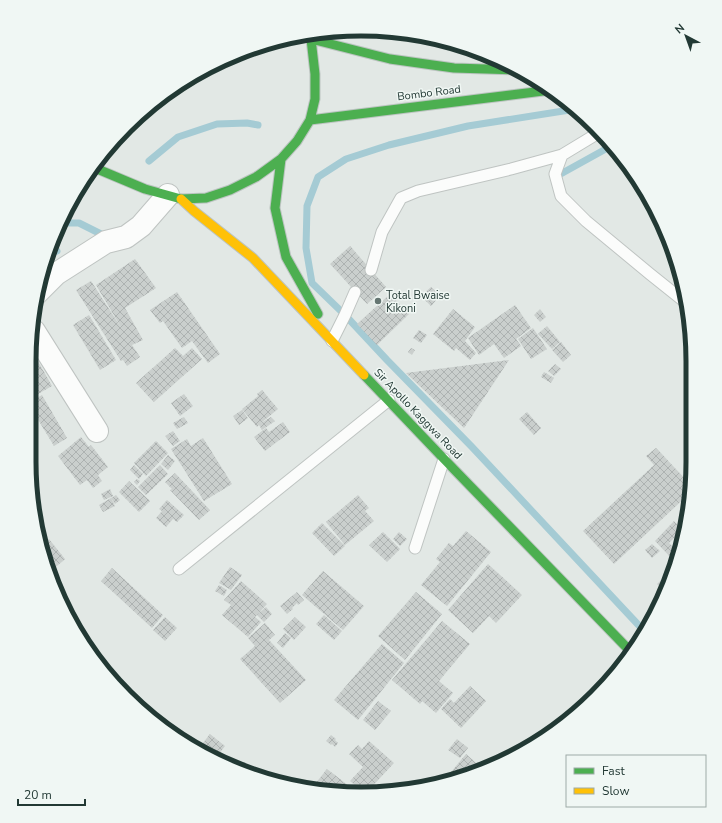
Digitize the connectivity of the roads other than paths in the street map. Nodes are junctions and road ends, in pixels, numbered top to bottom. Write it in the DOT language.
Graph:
graph roads {
  1 [pos="317,39"];
  2 [pos="309,40"];
  3 [pos="504,70"];
  4 [pos="542,91"];
  5 [pos="310,120"];
  6 [pos="595,135"];
  7 [pos="562,155"];
  8 [pos="281,159"];
  9 [pos="98,169"];
  10 [pos="174,197"];
  11 [pos="371,270"];
  12 [pos="45,285"];
  13 [pos="355,292"];
  14 [pos="680,298"];
  15 [pos="37,336"];
  16 [pos="332,341"];
  17 [pos="389,400"];
  18 [pos="97,431"];
  19 [pos="444,459"];
  20 [pos="415,548"];
  21 [pos="179,569"];
  22 [pos="627,648"];
  1 -- 3 [label="main road, Bombo Road"];
  2 -- 5 [label="main road"];
  4 -- 5 [label="main road, Bombo Road"];
  5 -- 8 [label="main road"];
  6 -- 7 [label="lane"];
  7 -- 11 [label="lane"];
  7 -- 14 [label="lane"];
  8 -- 10 [label="main road"];
  8 -- 16 [label="main road"];
  9 -- 10 [label="main road"];
  10 -- 12 [label="street"];
  10 -- 16 [label="main road, Sir Apollo Kaggwa Road"];
  13 -- 16 [label="lane"];
  15 -- 18 [label="street"];
  16 -- 17 [label="main road, Sir Apollo Kaggwa Road"];
  17 -- 19 [label="main road, Sir Apollo Kaggwa Road"];
  17 -- 21 [label="lane"];
  19 -- 20 [label="lane"];
  19 -- 22 [label="main road, Sir Apollo Kaggwa Road"];
}
